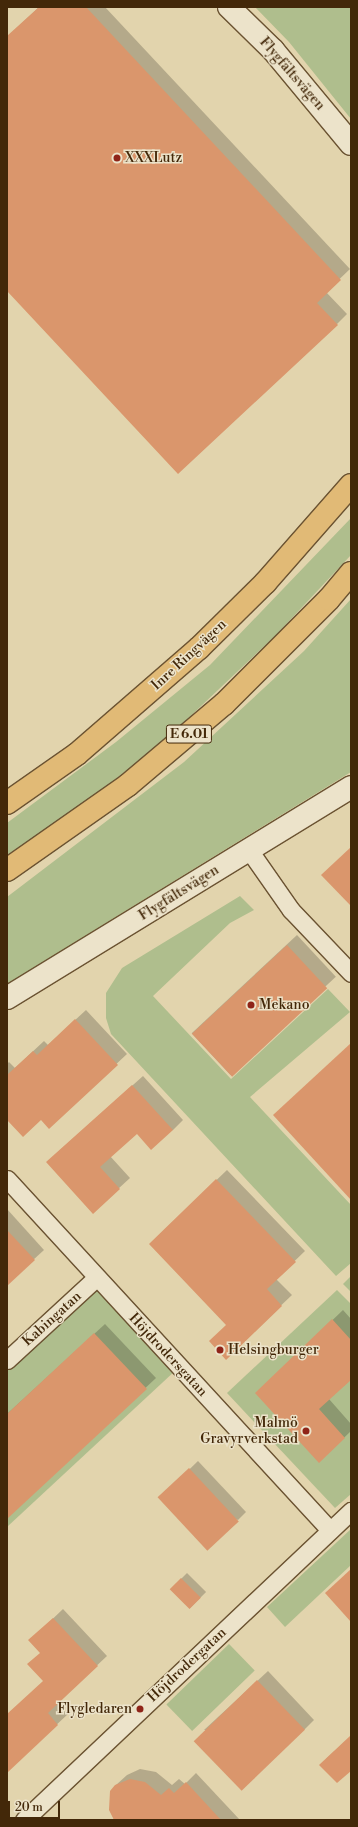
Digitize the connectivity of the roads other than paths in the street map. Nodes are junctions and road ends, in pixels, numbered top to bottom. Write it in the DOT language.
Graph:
graph roads {
  1 [pos="229,7"];
  2 [pos="351,144"];
  3 [pos="351,485"];
  4 [pos="351,573"];
  5 [pos="351,787"];
  6 [pos="7,803"];
  7 [pos="249,850"];
  8 [pos="7,870"];
  9 [pos="351,972"];
  10 [pos="7,998"];
  11 [pos="7,1179"];
  12 [pos="96,1278"];
  13 [pos="7,1360"];
  14 [pos="351,1511"];
  15 [pos="330,1530"];
  16 [pos="24,1820"];
  1 -- 2 [label="street, Flygfältsvägen"];
  3 -- 6 [label="highway, Inre Ringvägen"];
  4 -- 8 [label="highway, E 6.01"];
  5 -- 7 [label="street, Flygfältsvägen"];
  7 -- 9 [label="street"];
  7 -- 10 [label="street, Flygfältsvägen"];
  11 -- 12 [label="street, Höjdrodersgatan"];
  12 -- 13 [label="street, Kabingatan"];
  12 -- 15 [label="street, Höjdrodersgatan"];
  14 -- 15 [label="street, Höjdrodergatan"];
  15 -- 16 [label="street, Höjdrodergatan"];
}
